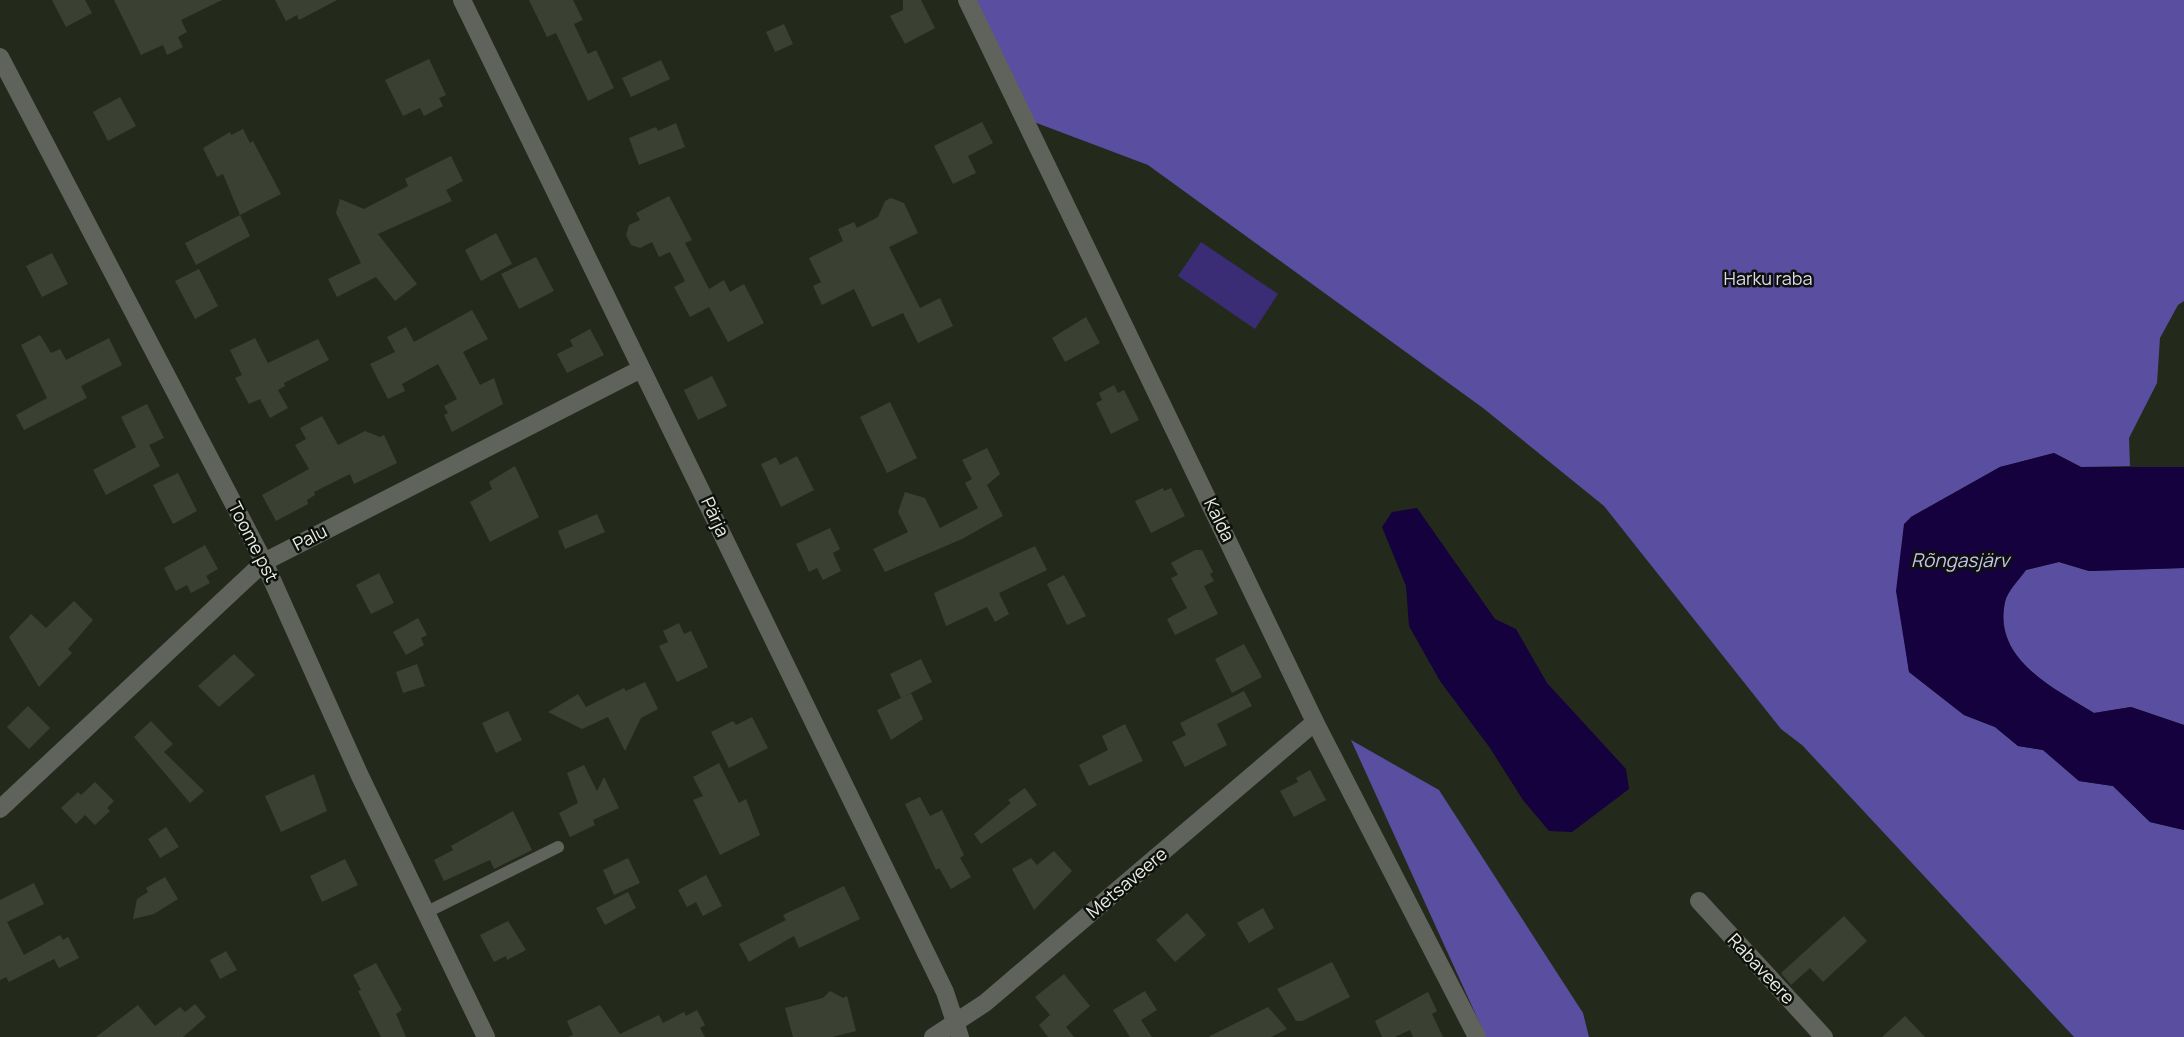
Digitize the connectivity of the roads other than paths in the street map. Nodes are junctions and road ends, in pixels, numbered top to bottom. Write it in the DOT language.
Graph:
graph roads {
  1 [pos="462,0"];
  2 [pos="967,0"];
  3 [pos="0,57"];
  4 [pos="641,369"];
  5 [pos="264,562"];
  6 [pos="1315,722"];
  7 [pos="0,809"];
  8 [pos="558,847"];
  9 [pos="1699,901"];
  10 [pos="425,913"];
  11 [pos="958,1031"];
  12 [pos="486,1037"];
  13 [pos="933,1037"];
  14 [pos="1477,1037"];
  15 [pos="1824,1037"];
  1 -- 4 [label="street, Pärja"];
  2 -- 6 [label="street, Kalda"];
  3 -- 5 [label="street, Toome pst"];
  4 -- 5 [label="street, Palu"];
  4 -- 11 [label="street, Pärja"];
  5 -- 7 [label="street, Palu"];
  5 -- 10 [label="street, Toome pst"];
  6 -- 11 [label="street, Metsaveere"];
  6 -- 14 [label="street, Kalda"];
  8 -- 10 [label="lane"];
  9 -- 15 [label="street, Rabaveere"];
  10 -- 12 [label="street, Toome pst"];
  11 -- 13 [label="street, Metsaveere"];
}
